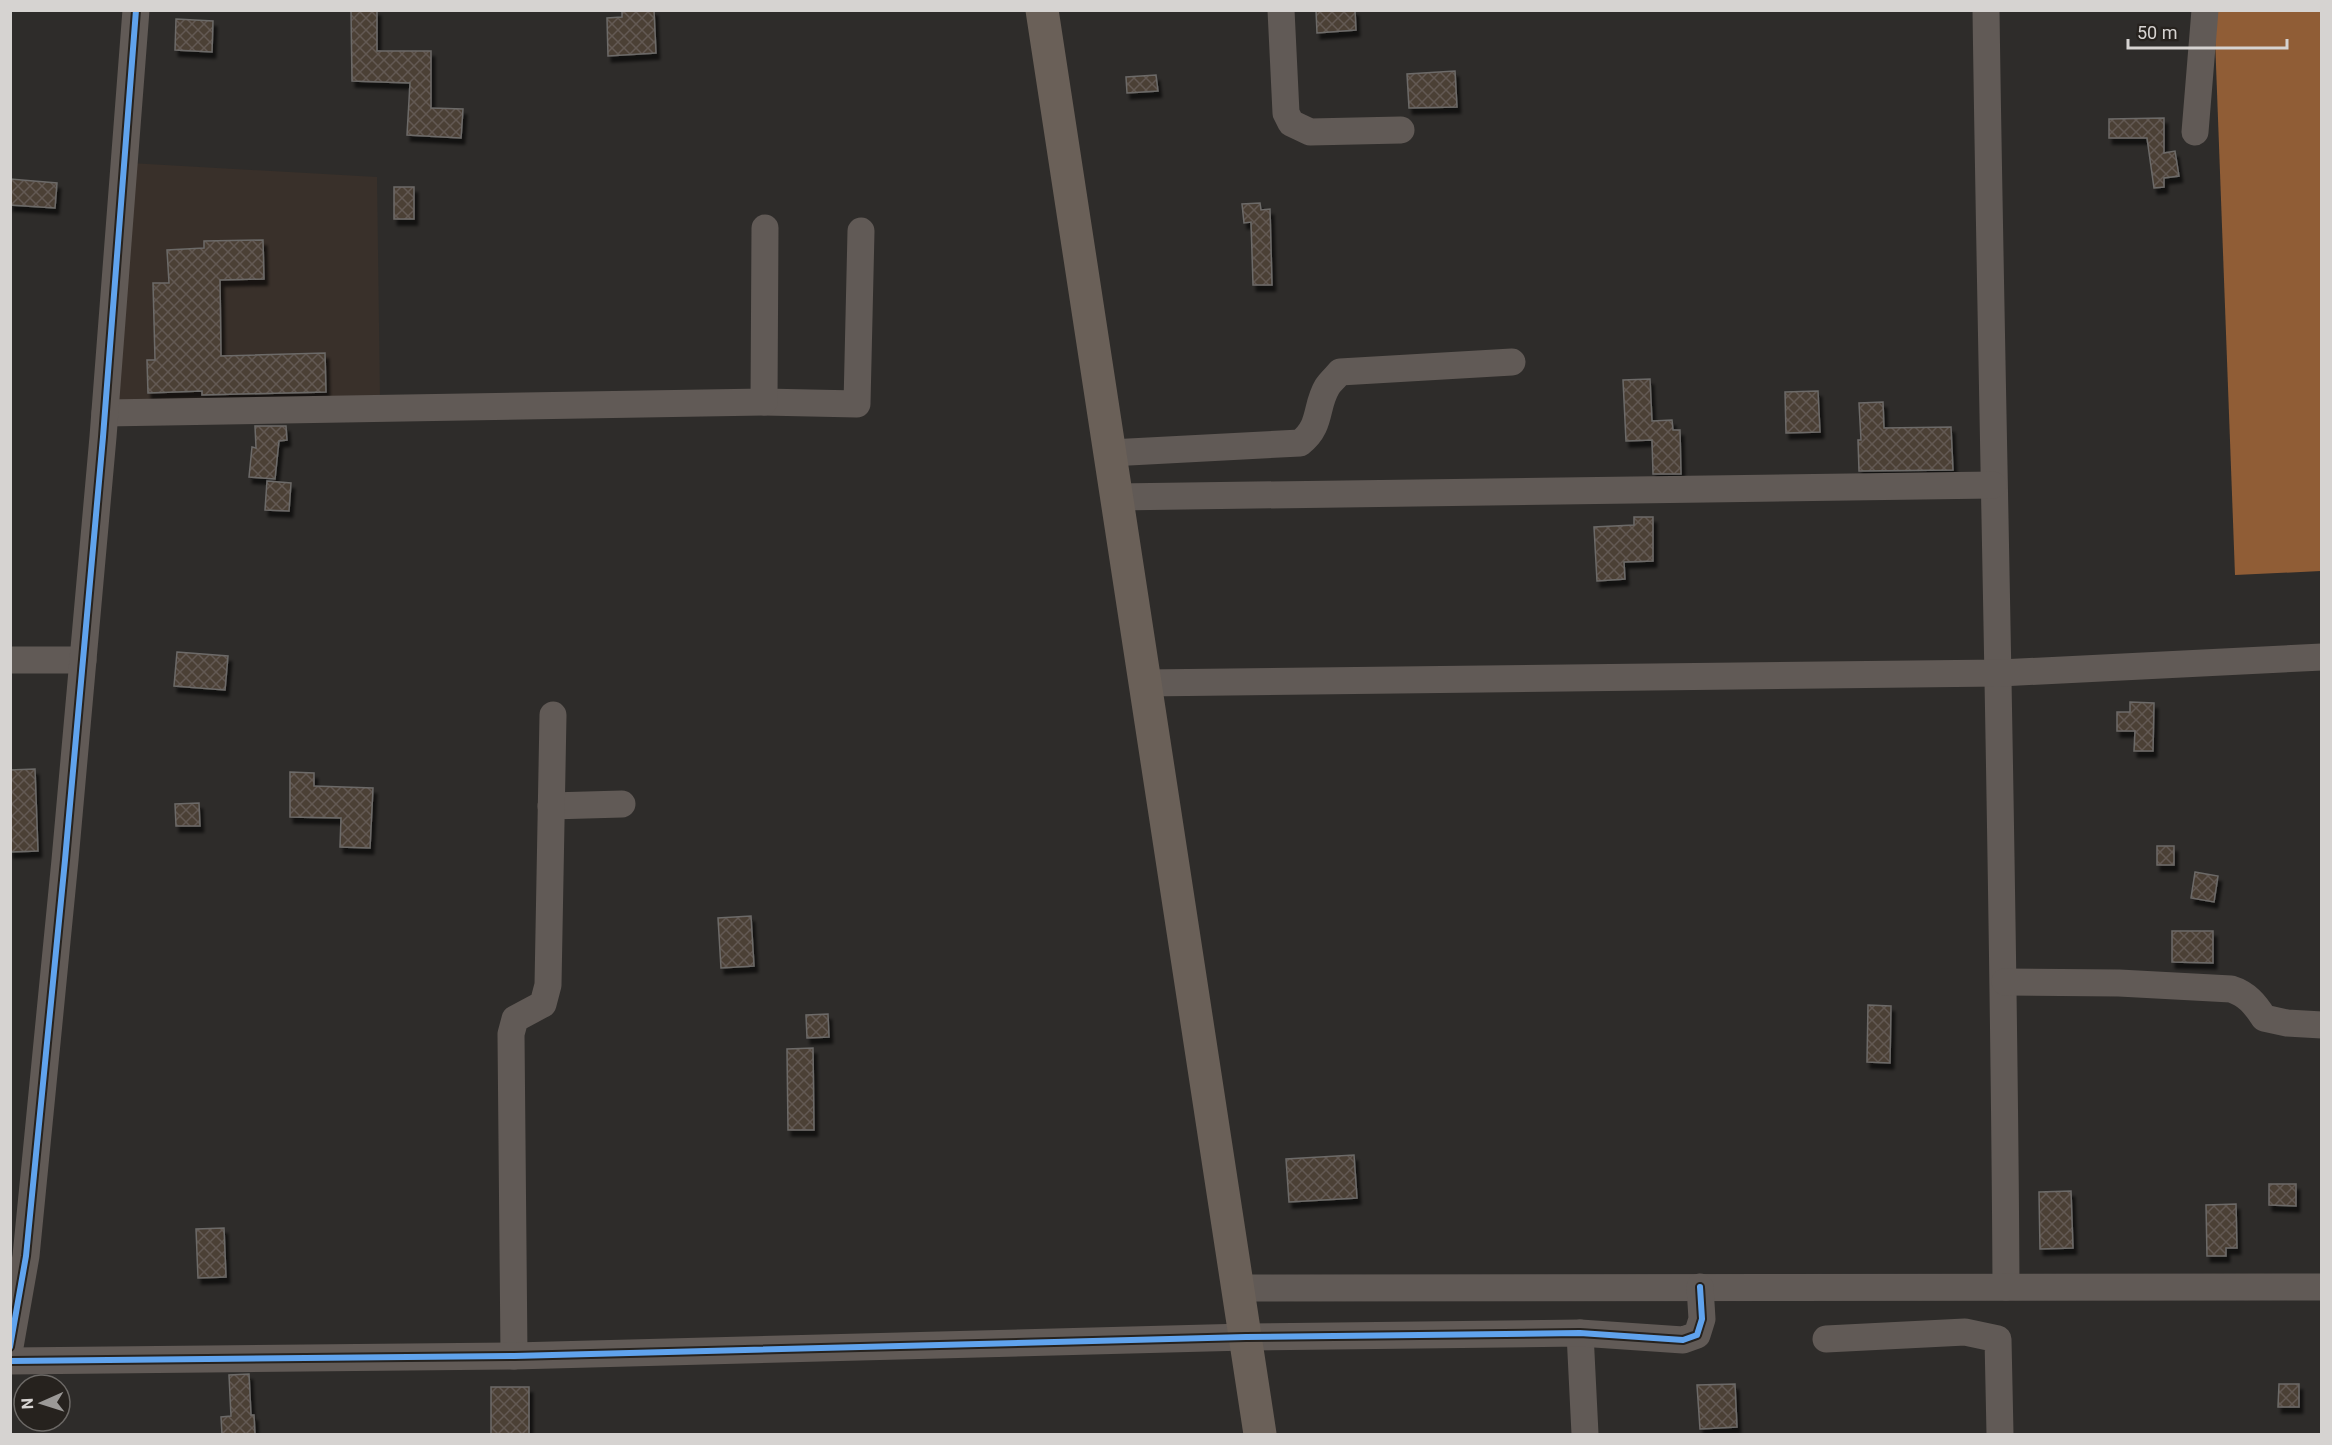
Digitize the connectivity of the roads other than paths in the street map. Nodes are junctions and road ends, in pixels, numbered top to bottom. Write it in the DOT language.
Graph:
graph roads {
  1 [pos="136,10"];
  2 [pos="1042,10"];
  3 [pos="1281,10"];
  4 [pos="1986,10"];
  5 [pos="2205,10"];
  6 [pos="1401,130"];
  7 [pos="2195,132"];
  8 [pos="765,228"];
  9 [pos="861,231"];
  10 [pos="1512,362"];
  11 [pos="764,402"];
  12 [pos="105,413"];
  13 [pos="1110,453"];
  14 [pos="1993,485"];
  15 [pos="1116,497"];
  16 [pos="2322,657"];
  17 [pos="10,660"];
  18 [pos="83,660"];
  19 [pos="2000,673"];
  20 [pos="1145,683"];
  21 [pos="553,715"];
  22 [pos="622,804"];
  23 [pos="551,806"];
  24 [pos="2005,982"];
  25 [pos="2322,1024"];
  26 [pos="1700,1287"];
  27 [pos="2007,1287"];
  28 [pos="2322,1287"];
  29 [pos="1238,1288"];
  30 [pos="1580,1333"];
  31 [pos="1246,1337"];
  32 [pos="1826,1339"];
  33 [pos="10,1347"];
  34 [pos="514,1356"];
  35 [pos="10,1360"];
  36 [pos="1260,1434"];
  37 [pos="1585,1434"];
  38 [pos="2001,1434"];
  1 -- 12 [label="street"];
  2 -- 13 [label="highway"];
  3 -- 6 [label="street"];
  4 -- 14 [label="street"];
  5 -- 7 [label="street"];
  8 -- 11 [label="street"];
  9 -- 11 [label="street"];
  10 -- 13 [label="street"];
  11 -- 12 [label="street"];
  12 -- 18 [label="street"];
  13 -- 15 [label="highway"];
  14 -- 15 [label="street"];
  14 -- 19 [label="street"];
  15 -- 20 [label="highway"];
  16 -- 19 [label="street"];
  17 -- 18 [label="street"];
  18 -- 33 [label="street"];
  19 -- 20 [label="street"];
  19 -- 24 [label="street"];
  20 -- 29 [label="highway"];
  21 -- 23 [label="street"];
  22 -- 23 [label="street"];
  23 -- 34 [label="street"];
  24 -- 25 [label="street"];
  24 -- 27 [label="street"];
  26 -- 27 [label="street"];
  26 -- 29 [label="street"];
  26 -- 30 [label="street"];
  27 -- 28 [label="street"];
  29 -- 31 [label="highway"];
  30 -- 31 [label="street"];
  30 -- 37 [label="street"];
  31 -- 34 [label="street"];
  31 -- 36 [label="highway"];
  32 -- 38 [label="street"];
  34 -- 35 [label="street"];
}
